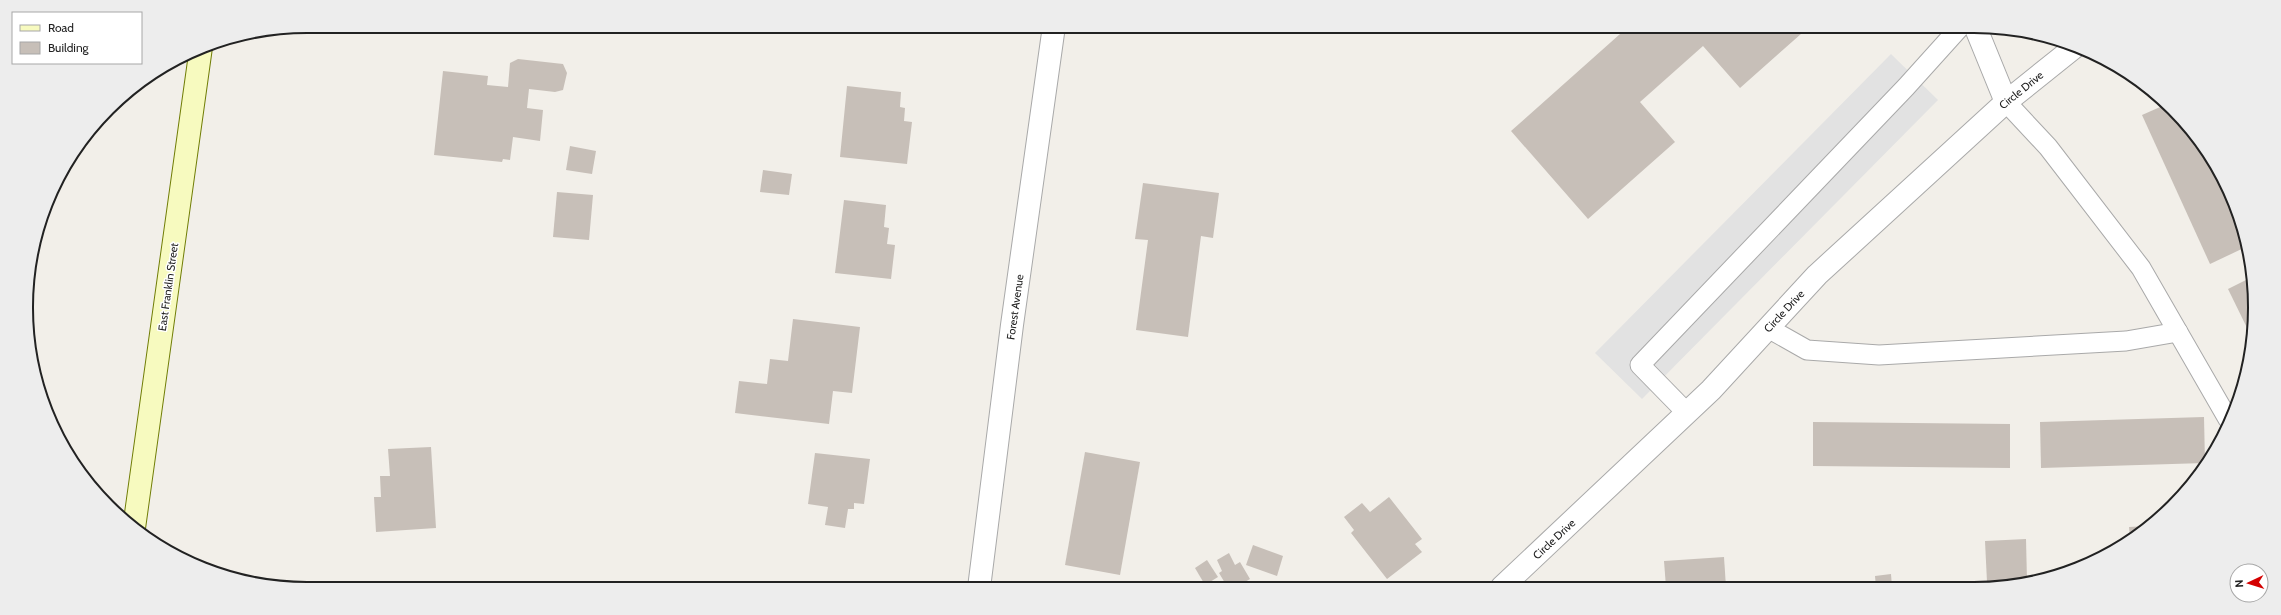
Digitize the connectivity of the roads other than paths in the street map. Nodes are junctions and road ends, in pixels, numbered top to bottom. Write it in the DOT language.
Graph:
graph roads {
  1 [pos="1053,33"];
  2 [pos="1955,33"];
  3 [pos="1978,33"];
  4 [pos="2070,51"];
  5 [pos="200,55"];
  6 [pos="2006,102"];
  7 [pos="1768,328"];
  8 [pos="2178,332"];
  9 [pos="1687,413"];
  10 [pos="2226,415"];
  11 [pos="135,521"];
  12 [pos="980,582"];
  13 [pos="1507,582"];
  1 -- 12 [label="street, Forest Avenue"];
  2 -- 9 [label="lane"];
  3 -- 6 [label="street"];
  4 -- 6 [label="street, Circle Drive"];
  5 -- 11 [label="main road, East Franklin Street"];
  6 -- 7 [label="street, Circle Drive"];
  6 -- 8 [label="lane"];
  7 -- 8 [label="lane"];
  7 -- 9 [label="street, Circle Drive"];
  8 -- 10 [label="lane"];
  9 -- 13 [label="street, Circle Drive"];
}
